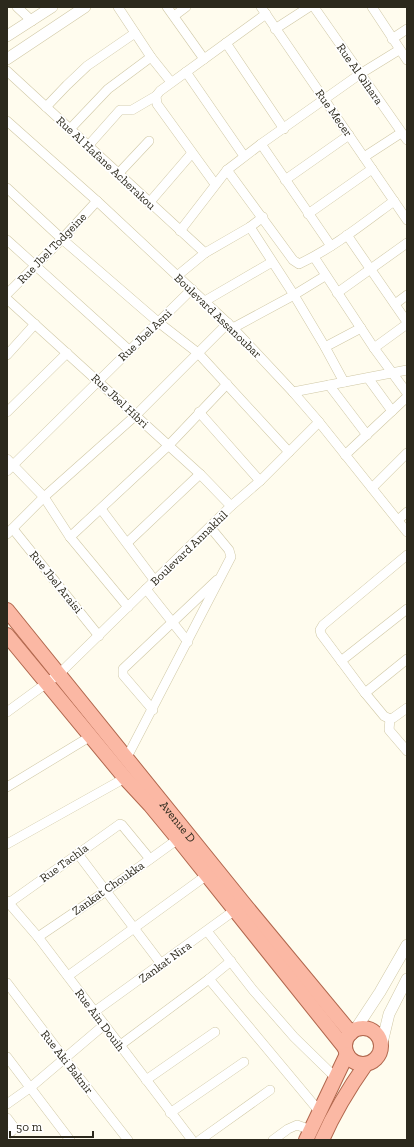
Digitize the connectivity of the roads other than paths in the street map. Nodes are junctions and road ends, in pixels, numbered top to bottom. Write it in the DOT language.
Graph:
graph roads {
  1 [pos="17,7"];
  2 [pos="52,7"];
  3 [pos="85,7"];
  4 [pos="118,7"];
  5 [pos="167,7"];
  6 [pos="186,7"];
  7 [pos="309,7"];
  8 [pos="314,7"];
  9 [pos="372,7"];
  10 [pos="264,11"];
  11 [pos="174,16"];
  12 [pos="32,21"];
  13 [pos="275,29"];
  14 [pos="407,29"];
  15 [pos="135,33"];
  16 [pos="7,36"];
  17 [pos="392,39"];
  18 [pos="226,43"];
  19 [pos="399,50"];
  20 [pos="152,57"];
  21 [pos="7,59"];
  22 [pos="204,59"];
  23 [pos="407,60"];
  24 [pos="7,71"];
  25 [pos="186,72"];
  26 [pos="360,74"];
  27 [pos="171,82"];
  28 [pos="156,96"];
  29 [pos="325,99"];
  30 [pos="46,107"];
  31 [pos="7,121"];
  32 [pos="284,128"];
  33 [pos="70,129"];
  34 [pos="349,135"];
  35 [pos="404,137"];
  36 [pos="148,141"];
  37 [pos="261,144"];
  38 [pos="88,146"];
  39 [pos="192,153"];
  40 [pos="244,156"];
  41 [pos="364,157"];
  42 [pos="372,169"];
  43 [pos="227,170"];
  44 [pos="118,174"];
  45 [pos="285,180"];
  46 [pos="215,184"];
  47 [pos="7,188"];
  48 [pos="97,201"];
  49 [pos="394,201"];
  50 [pos="150,203"];
  51 [pos="308,214"];
  52 [pos="262,217"];
  53 [pos="407,220"];
  54 [pos="250,227"];
  55 [pos="180,230"];
  56 [pos="347,235"];
  57 [pos="62,239"];
  58 [pos="7,240"];
  59 [pos="407,243"];
  60 [pos="331,246"];
  61 [pos="205,253"];
  62 [pos="314,257"];
  63 [pos="272,262"];
  64 [pos="35,266"];
  65 [pos="370,268"];
  66 [pos="177,276"];
  67 [pos="325,276"];
  68 [pos="192,289"];
  69 [pos="336,293"];
  70 [pos="7,294"];
  71 [pos="294,295"];
  72 [pos="407,295"];
  73 [pos="7,299"];
  74 [pos="205,301"];
  75 [pos="395,304"];
  76 [pos="158,322"];
  77 [pos="407,323"];
  78 [pos="35,324"];
  79 [pos="230,326"];
  80 [pos="361,328"];
  81 [pos="325,347"];
  82 [pos="374,348"];
  83 [pos="129,350"];
  84 [pos="66,353"];
  85 [pos="198,353"];
  86 [pos="7,355"];
  87 [pos="407,370"];
  88 [pos="391,373"];
  89 [pos="368,378"];
  90 [pos="98,380"];
  91 [pos="344,382"];
  92 [pos="227,384"];
  93 [pos="329,385"];
  94 [pos="293,392"];
  95 [pos="407,393"];
  96 [pos="407,397"];
  97 [pos="392,411"];
  98 [pos="7,412"];
  99 [pos="200,412"];
  100 [pos="135,416"];
  101 [pos="319,422"];
  102 [pos="367,435"];
  103 [pos="169,445"];
  104 [pos="289,452"];
  105 [pos="407,453"];
  106 [pos="346,455"];
  107 [pos="9,465"];
  108 [pos="200,474"];
  109 [pos="260,481"];
  110 [pos="372,488"];
  111 [pos="44,497"];
  112 [pos="231,506"];
  113 [pos="101,509"];
  114 [pos="407,512"];
  115 [pos="398,520"];
  116 [pos="210,527"];
  117 [pos="10,532"];
  118 [pos="407,532"];
  119 [pos="70,537"];
  120 [pos="127,543"];
  121 [pos="407,555"];
  122 [pos="221,576"];
  123 [pos="155,581"];
  124 [pos="146,589"];
  125 [pos="128,607"];
  126 [pos="407,609"];
  127 [pos="7,610"];
  128 [pos="172,621"];
  129 [pos="7,635"];
  130 [pos="99,636"];
  131 [pos="188,642"];
  132 [pos="407,659"];
  133 [pos="341,661"];
  134 [pos="59,674"];
  135 [pos="47,683"];
  136 [pos="365,693"];
  137 [pos="407,708"];
  138 [pos="153,710"];
  139 [pos="7,712"];
  140 [pos="390,719"];
  141 [pos="91,736"];
  142 [pos="407,751"];
  143 [pos="126,759"];
  144 [pos="125,778"];
  145 [pos="7,787"];
  146 [pos="178,839"];
  147 [pos="7,844"];
  148 [pos="78,854"];
  149 [pos="150,859"];
  150 [pos="207,876"];
  151 [pos="106,891"];
  152 [pos="8,902"];
  153 [pos="236,910"];
  154 [pos="134,928"];
  155 [pos="208,931"];
  156 [pos="38,937"];
  157 [pos="407,945"];
  158 [pos="231,961"];
  159 [pos="162,965"];
  160 [pos="68,976"];
  161 [pos="209,979"];
  162 [pos="407,979"];
  163 [pos="7,983"];
  164 [pos="94,1012"];
  165 [pos="104,1025"];
  166 [pos="353,1031"];
  167 [pos="215,1032"];
  168 [pos="382,1043"];
  169 [pos="119,1046"];
  170 [pos="346,1051"];
  171 [pos="7,1057"];
  172 [pos="64,1058"];
  173 [pos="244,1062"];
  174 [pos="366,1064"];
  175 [pos="336,1078"];
  176 [pos="146,1080"];
  177 [pos="31,1087"];
  178 [pos="270,1090"];
  179 [pos="7,1104"];
  180 [pos="319,1111"];
  181 [pos="170,1113"];
  182 [pos="7,1118"];
  183 [pos="8,1134"];
  184 [pos="308,1135"];
  185 [pos="189,1139"];
  186 [pos="70,1140"];
  187 [pos="128,1140"];
  188 [pos="200,1140"];
  189 [pos="273,1140"];
  190 [pos="322,1140"];
  1 -- 12 [label="street"];
  2 -- 12 [label="street"];
  3 -- 21 [label="street"];
  4 -- 15 [label="street"];
  5 -- 11 [label="street"];
  6 -- 11 [label="street"];
  7 -- 13 [label="street"];
  8 -- 26 [label="street, Rue Al Qihara"];
  9 -- 17 [label="street"];
  10 -- 13 [label="street, Rue Mecer"];
  10 -- 18 [label="street"];
  11 -- 22 [label="street"];
  12 -- 16 [label="street"];
  13 -- 29 [label="street, Rue Mecer"];
  14 -- 17 [label="street"];
  15 -- 20 [label="street"];
  15 -- 30 [label="street"];
  17 -- 19 [label="street"];
  18 -- 22 [label="street"];
  18 -- 32 [label="street"];
  19 -- 23 [label="street"];
  19 -- 26 [label="street"];
  20 -- 27 [label="street"];
  20 -- 33 [label="street"];
  22 -- 25 [label="street"];
  24 -- 30 [label="street, Rue Al Hafane Acherakou"];
  25 -- 27 [label="street"];
  25 -- 40 [label="street"];
  26 -- 29 [label="street"];
  26 -- 35 [label="street, Rue Al Qihara"];
  27 -- 28 [label="street"];
  28 -- 38 [label="street"];
  28 -- 39 [label="street"];
  29 -- 32 [label="street"];
  29 -- 34 [label="street, Rue Mecer"];
  30 -- 33 [label="street, Rue Al Hafane Acherakou"];
  31 -- 48 [label="street, Boulevard Assanoubar"];
  32 -- 37 [label="street"];
  33 -- 38 [label="street, Rue Al Hafane Acherakou"];
  34 -- 41 [label="street, Rue Mecer"];
  34 -- 45 [label="street"];
  35 -- 41 [label="street"];
  36 -- 44 [label="street"];
  37 -- 40 [label="street"];
  37 -- 45 [label="street"];
  38 -- 44 [label="street, Rue Al Hafane Acherakou"];
  39 -- 46 [label="street"];
  39 -- 50 [label="street"];
  40 -- 43 [label="street"];
  41 -- 42 [label="street, Rue Mecer"];
  42 -- 49 [label="street, Rue Mecer"];
  42 -- 51 [label="street"];
  43 -- 46 [label="street"];
  43 -- 52 [label="street"];
  44 -- 50 [label="street, Rue Al Hafane Acherakou"];
  45 -- 51 [label="street"];
  46 -- 55 [label="street"];
  47 -- 57 [label="street"];
  48 -- 57 [label="street, Rue Jbel Todgeine"];
  48 -- 66 [label="street, Boulevard Assanoubar"];
  49 -- 53 [label="street, Rue Mecer"];
  49 -- 56 [label="street"];
  50 -- 55 [label="street, Rue Al Hafane Acherakou"];
  51 -- 60 [label="street"];
  52 -- 54 [label="street"];
  52 -- 62 [label="street"];
  54 -- 61 [label="street"];
  54 -- 63 [label="street"];
  55 -- 61 [label="street, Rue Al Hafane Acherakou"];
  56 -- 60 [label="street"];
  56 -- 65 [label="street"];
  57 -- 64 [label="street, Rue Jbel Todgeine"];
  57 -- 76 [label="street"];
  58 -- 64 [label="street"];
  59 -- 65 [label="street"];
  60 -- 62 [label="street"];
  61 -- 66 [label="street"];
  62 -- 67 [label="street"];
  63 -- 71 [label="street"];
  63 -- 74 [label="street"];
  64 -- 70 [label="street, Rue Jbel Todgeine"];
  64 -- 83 [label="street"];
  65 -- 69 [label="street"];
  65 -- 75 [label="street"];
  66 -- 68 [label="street, Boulevard Assanoubar"];
  67 -- 69 [label="street"];
  67 -- 71 [label="street"];
  68 -- 74 [label="street, Boulevard Assanoubar"];
  68 -- 76 [label="street, Rue Jbel Asni"];
  69 -- 80 [label="street"];
  71 -- 79 [label="street"];
  71 -- 81 [label="street"];
  72 -- 75 [label="street"];
  73 -- 78 [label="street, Rue Jbel Hibri"];
  74 -- 79 [label="street, Boulevard Assanoubar"];
  75 -- 77 [label="street"];
  76 -- 83 [label="street, Rue Jbel Asni"];
  76 -- 85 [label="street"];
  77 -- 82 [label="street"];
  78 -- 84 [label="street, Rue Jbel Hibri"];
  78 -- 86 [label="street"];
  79 -- 85 [label="street"];
  79 -- 94 [label="street, Boulevard Assanoubar"];
  80 -- 81 [label="street"];
  80 -- 82 [label="street"];
  81 -- 91 [label="street"];
  82 -- 88 [label="street"];
  83 -- 90 [label="street, Rue Jbel Asni"];
  84 -- 90 [label="street, Rue Jbel Hibri"];
  84 -- 98 [label="street"];
  85 -- 92 [label="street"];
  85 -- 100 [label="street"];
  87 -- 88 [label="street"];
  88 -- 89 [label="street"];
  88 -- 95 [label="street"];
  89 -- 91 [label="street"];
  89 -- 97 [label="street"];
  90 -- 100 [label="street, Rue Jbel Hibri"];
  90 -- 107 [label="street, Rue Jbel Asni"];
  91 -- 93 [label="street"];
  92 -- 99 [label="street"];
  92 -- 104 [label="street"];
  93 -- 94 [label="street"];
  93 -- 102 [label="street"];
  94 -- 101 [label="street, Boulevard Assanoubar"];
  96 -- 97 [label="street"];
  97 -- 102 [label="street"];
  99 -- 103 [label="street"];
  99 -- 109 [label="street"];
  100 -- 103 [label="street, Rue Jbel Hibri"];
  100 -- 111 [label="street"];
  101 -- 104 [label="street, Boulevard Annakhil"];
  101 -- 106 [label="street, Boulevard Assanoubar"];
  102 -- 106 [label="street"];
  103 -- 108 [label="street, Rue Jbel Hibri"];
  103 -- 113 [label="street"];
  104 -- 109 [label="street, Boulevard Annakhil"];
  105 -- 110 [label="street"];
  106 -- 110 [label="street, Boulevard Assanoubar"];
  107 -- 111 [label="street"];
  108 -- 112 [label="street, Rue Jbel Hibri"];
  108 -- 120 [label="street"];
  109 -- 112 [label="street, Boulevard Annakhil"];
  110 -- 115 [label="street, Boulevard Assanoubar"];
  111 -- 117 [label="street"];
  111 -- 119 [label="street"];
  112 -- 116 [label="street, Boulevard Annakhil"];
  113 -- 119 [label="street"];
  113 -- 120 [label="street"];
  114 -- 115 [label="street"];
  115 -- 118 [label="street, Boulevard Assanoubar"];
  116 -- 122 [label="street"];
  116 -- 123 [label="street, Boulevard Annakhil"];
  117 -- 130 [label="street, Rue Jbel Araisi"];
  119 -- 125 [label="street"];
  120 -- 123 [label="street"];
  121 -- 133 [label="street"];
  122 -- 128 [label="street"];
  122 -- 131 [label="street"];
  123 -- 124 [label="street, Boulevard Annakhil"];
  124 -- 125 [label="street, Boulevard Annakhil"];
  124 -- 128 [label="street"];
  125 -- 130 [label="street, Boulevard Annakhil"];
  126 -- 133 [label="street"];
  127 -- 134 [label="main road, Avenue D"];
  128 -- 131 [label="street"];
  128 -- 138 [label="street"];
  129 -- 135 [label="main road, Avenue D"];
  130 -- 134 [label="street, Boulevard Annakhil"];
  131 -- 138 [label="street"];
  132 -- 136 [label="street"];
  133 -- 136 [label="street"];
  134 -- 135 [label="street, Boulevard Annakhil"];
  134 -- 143 [label="main road, Avenue D"];
  135 -- 139 [label="street, Boulevard Annakhil"];
  135 -- 141 [label="main road, Avenue D"];
  136 -- 140 [label="street"];
  137 -- 140 [label="street"];
  138 -- 143 [label="street"];
  140 -- 142 [label="street"];
  141 -- 144 [label="main road, Avenue D"];
  141 -- 145 [label="street"];
  143 -- 166 [label="main road, Avenue D"];
  144 -- 146 [label="main road, Avenue D"];
  144 -- 147 [label="street"];
  146 -- 149 [label="street, Zankat Choukka"];
  146 -- 150 [label="main road, Avenue D"];
  148 -- 149 [label="street, Rue Tachla"];
  148 -- 151 [label="street"];
  148 -- 152 [label="street, Rue Tachla"];
  149 -- 151 [label="street, Zankat Choukka"];
  150 -- 153 [label="main road, Avenue D"];
  150 -- 154 [label="street"];
  151 -- 154 [label="street"];
  151 -- 156 [label="street, Zankat Choukka"];
  152 -- 156 [label="street, Rue Ain Douih"];
  153 -- 155 [label="street, Zankat Nira"];
  153 -- 170 [label="main road, Avenue D"];
  154 -- 159 [label="street"];
  154 -- 160 [label="street"];
  155 -- 158 [label="street"];
  155 -- 159 [label="street, Zankat Nira"];
  156 -- 160 [label="street, Rue Ain Douih"];
  157 -- 166 [label="street"];
  158 -- 161 [label="street"];
  158 -- 175 [label="street"];
  159 -- 164 [label="street, Zankat Nira"];
  160 -- 164 [label="street, Rue Ain Douih"];
  161 -- 169 [label="street"];
  161 -- 180 [label="street"];
  162 -- 168 [label="street"];
  163 -- 172 [label="street, Rue Aki Baknir"];
  164 -- 165 [label="street, Rue Ain Douih"];
  165 -- 169 [label="street, Rue Ain Douih"];
  165 -- 172 [label="street"];
  166 -- 168 [label="main road"];
  166 -- 170 [label="main road"];
  167 -- 176 [label="street"];
  168 -- 174 [label="main road"];
  169 -- 176 [label="street, Rue Ain Douih"];
  170 -- 174 [label="main road"];
  170 -- 175 [label="main road"];
  171 -- 177 [label="street"];
  172 -- 177 [label="street"];
  172 -- 187 [label="street, Rue Aki Baknir"];
  173 -- 181 [label="street"];
  174 -- 190 [label="main road"];
  175 -- 180 [label="main road"];
  176 -- 181 [label="street, Rue Ain Douih"];
  177 -- 179 [label="street"];
  177 -- 186 [label="street"];
  178 -- 188 [label="street"];
  180 -- 184 [label="main road"];
  181 -- 185 [label="street, Rue Ain Douih"];
  182 -- 183 [label="street"];
  184 -- 189 [label="street"];
}
